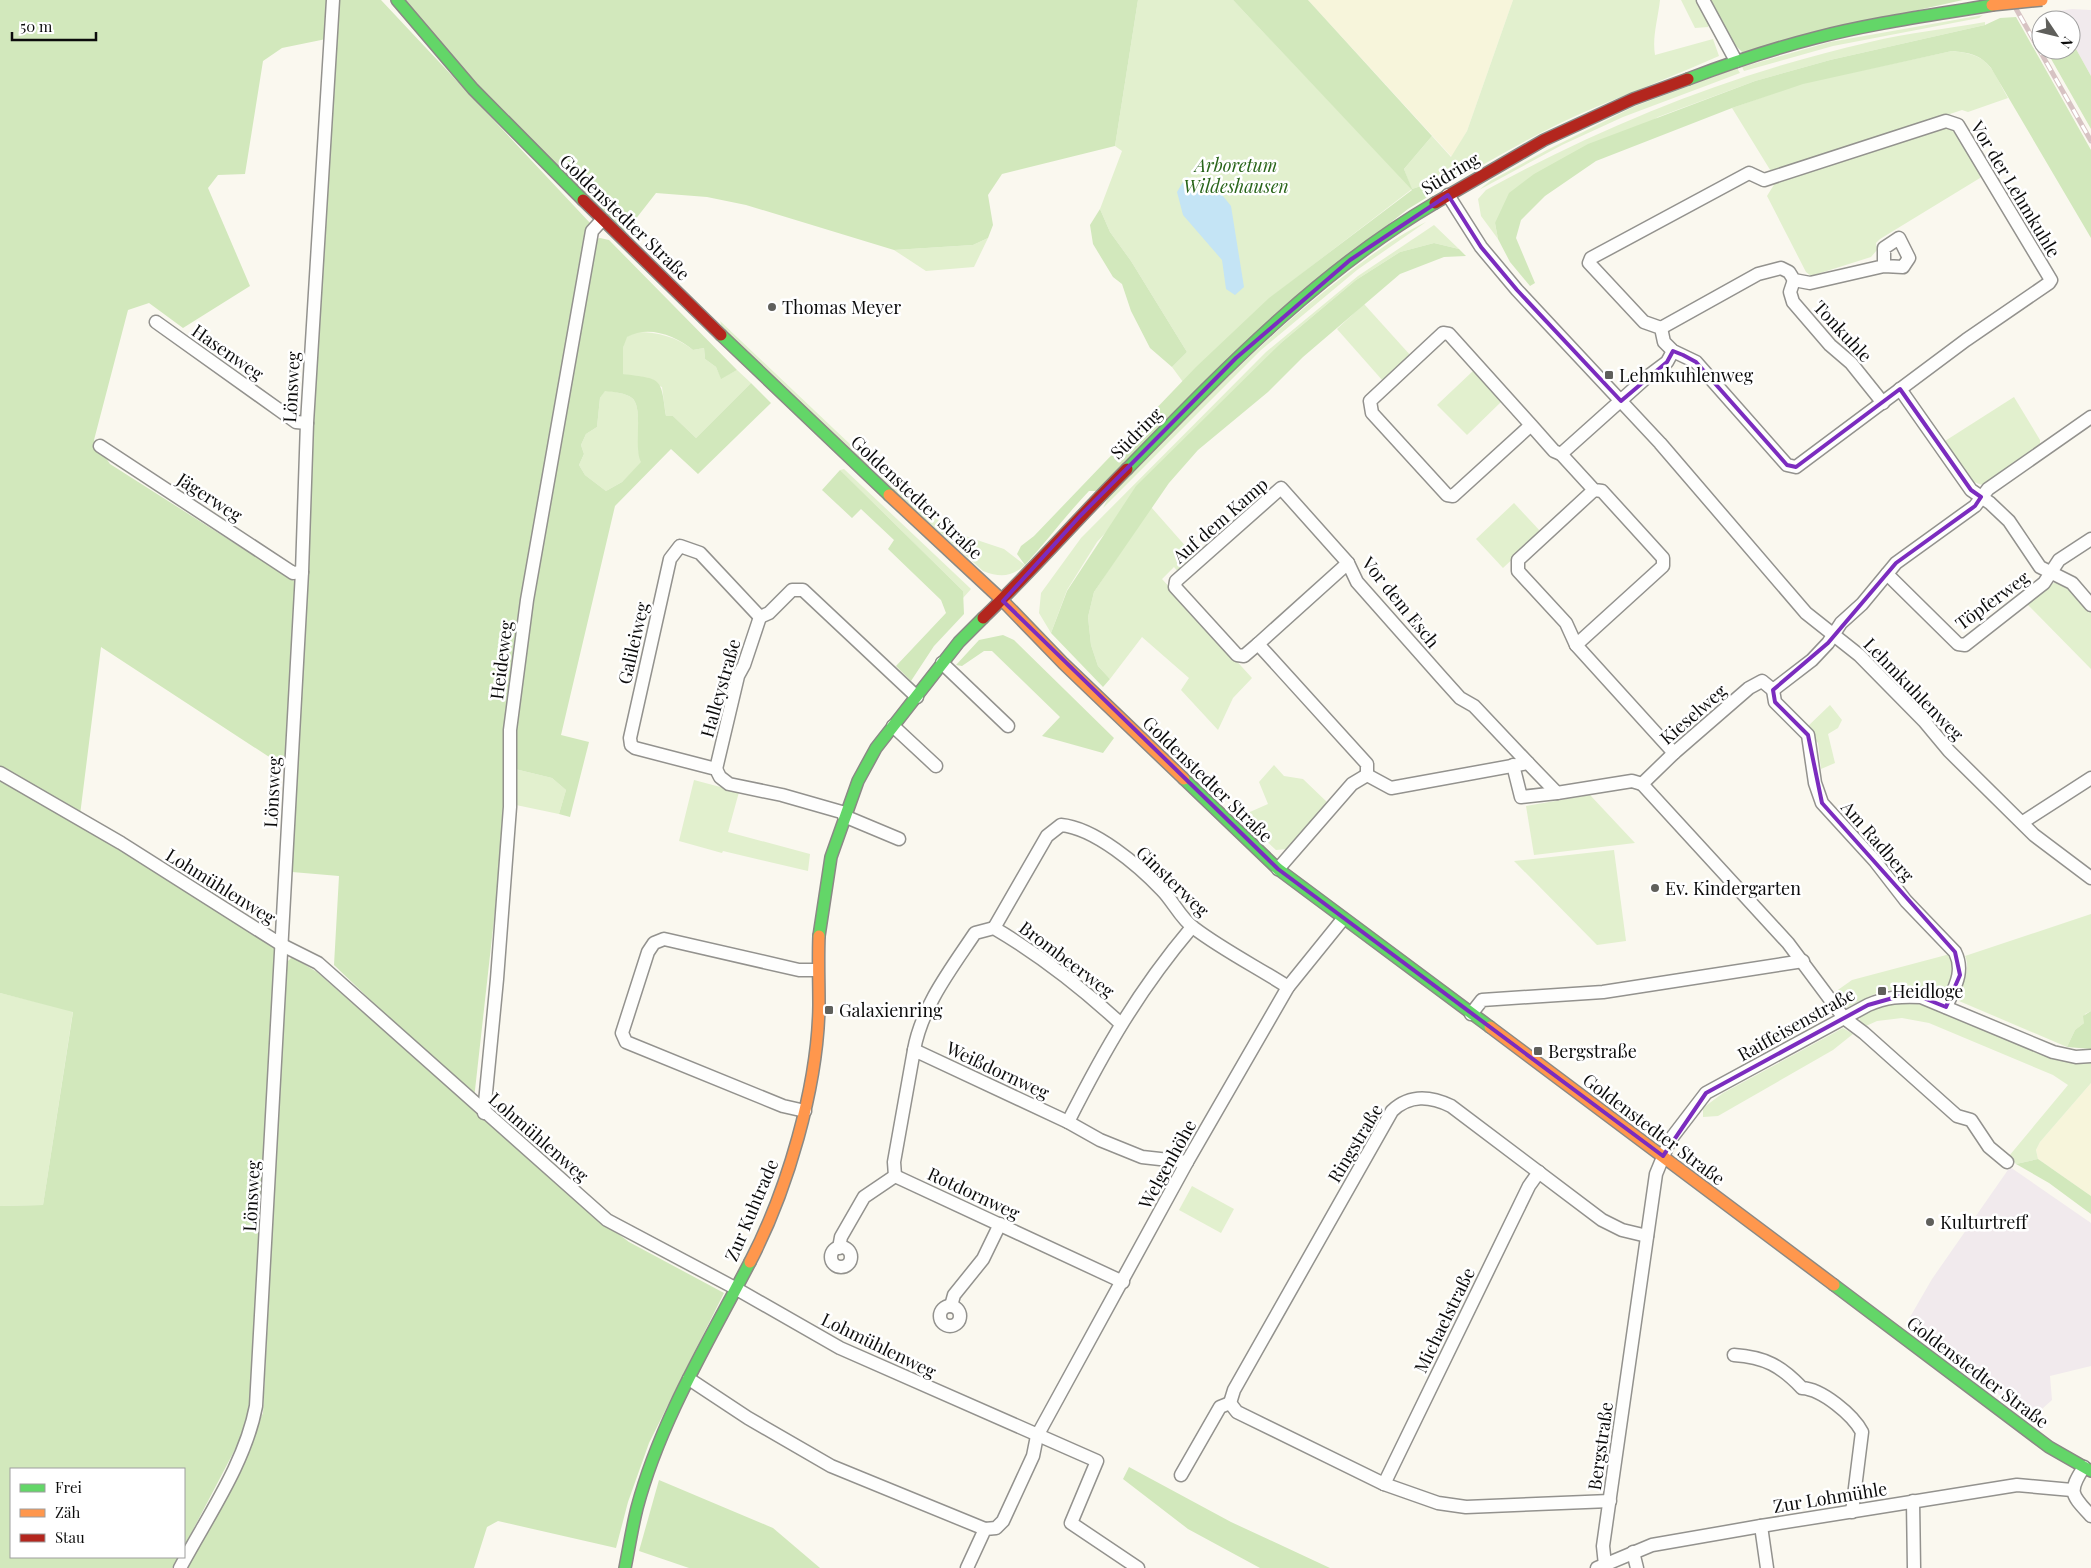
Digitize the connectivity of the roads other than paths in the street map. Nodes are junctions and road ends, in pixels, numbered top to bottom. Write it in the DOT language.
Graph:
graph roads {
  1 [pos="333,0"];
  2 [pos="397,0"];
  3 [pos="1703,0"];
  4 [pos="2042,0"];
  5 [pos="1736,61"];
  6 [pos="1448,195"];
  7 [pos="602,220"];
  8 [pos="1884,266"];
  9 [pos="1794,280"];
  10 [pos="156,322"];
  11 [pos="1661,328"];
  12 [pos="1673,351"];
  13 [pos="1900,389"];
  14 [pos="1621,400"];
  15 [pos="1883,403"];
  16 [pos="2091,417"];
  17 [pos="307,423"];
  18 [pos="1531,425"];
  19 [pos="100,446"];
  20 [pos="1561,454"];
  21 [pos="1594,490"];
  22 [pos="1981,497"];
  23 [pos="2091,540"];
  24 [pos="1348,563"];
  25 [pos="302,572"];
  26 [pos="2050,573"];
  27 [pos="1886,574"];
  28 [pos="1003,601"];
  29 [pos="2091,605"];
  30 [pos="760,617"];
  31 [pos="1834,635"];
  32 [pos="1258,644"];
  33 [pos="1576,644"];
  34 [pos="942,663"];
  35 [pos="1773,690"];
  36 [pos="918,698"];
  37 [pos="893,726"];
  38 [pos="1008,726"];
  39 [pos="1674,753"];
  40 [pos="1528,763"];
  41 [pos="1512,765"];
  42 [pos="936,766"];
  43 [pos="716,769"];
  44 [pos="0,773"];
  45 [pos="1367,775"];
  46 [pos="2091,778"];
  47 [pos="1642,784"];
  48 [pos="1557,792"];
  49 [pos="844,815"];
  50 [pos="2023,822"];
  51 [pos="899,839"];
  52 [pos="1278,869"];
  53 [pos="2091,878"];
  54 [pos="1343,919"];
  55 [pos="1192,927"];
  56 [pos="994,928"];
  57 [pos="282,945"];
  58 [pos="1803,961"];
  59 [pos="817,970"];
  60 [pos="1288,987"];
  61 [pos="1946,1007"];
  62 [pos="1471,1014"];
  63 [pos="1844,1018"];
  64 [pos="1120,1023"];
  65 [pos="914,1050"];
  66 [pos="2091,1056"];
  67 [pos="805,1110"];
  68 [pos="484,1113"];
  69 [pos="1068,1122"];
  70 [pos="1663,1156"];
  71 [pos="1188,1162"];
  72 [pos="2007,1162"];
  73 [pos="1539,1172"];
  74 [pos="895,1176"];
  75 [pos="1000,1224"];
  76 [pos="1647,1236"];
  77 [pos="839,1248"];
  78 [pos="1123,1282"];
  79 [pos="735,1288"];
  80 [pos="951,1306"];
  81 [pos="1734,1355"];
  82 [pos="689,1379"];
  83 [pos="1230,1403"];
  84 [pos="1037,1436"];
  85 [pos="2087,1469"];
  86 [pos="1181,1476"];
  87 [pos="1384,1484"];
  88 [pos="2072,1490"];
  89 [pos="1610,1501"];
  90 [pos="1913,1501"];
  91 [pos="1852,1512"];
  92 [pos="2091,1516"];
  93 [pos="1761,1526"];
  94 [pos="985,1529"];
  95 [pos="1632,1552"];
  96 [pos="1601,1566"];
  97 [pos="180,1568"];
  98 [pos="625,1568"];
  99 [pos="967,1568"];
  100 [pos="1138,1568"];
  101 [pos="1637,1568"];
  102 [pos="1767,1568"];
  103 [pos="1914,1568"];
  1 -- 17 [label="street, Lönsweg"];
  2 -- 7 [label="street, Goldenstedter Straße"];
  3 -- 5 [label="street"];
  4 -- 5 [label="street, Südring, bridge"];
  5 -- 6 [label="street, Südring"];
  6 -- 14 [label="street, Lehmkuhlenweg"];
  6 -- 28 [label="street, Südring"];
  7 -- 28 [label="street, Goldenstedter Straße"];
  7 -- 68 [label="street, Heideweg"];
  8 -- 9 [label="street, Tonkuhle"];
  9 -- 11 [label="street, Tonkuhle"];
  9 -- 15 [label="street, Tonkuhle"];
  10 -- 17 [label="street, Hasenweg"];
  11 -- 12 [label="street"];
  11 -- 13 [label="street, Vor der Lehmkuhle"];
  12 -- 14 [label="street"];
  12 -- 15 [label="street, Vor der Lehmkuhle"];
  13 -- 15 [label="street, Vor der Lehmkuhle"];
  13 -- 22 [label="street"];
  14 -- 20 [label="street"];
  14 -- 31 [label="street, Lehmkuhlenweg"];
  16 -- 22 [label="street"];
  17 -- 25 [label="street, Lönsweg"];
  18 -- 18 [label="street"];
  18 -- 20 [label="street"];
  19 -- 25 [label="street, Jägerweg"];
  20 -- 21 [label="street"];
  21 -- 33 [label="street"];
  21 -- 33 [label="street"];
  22 -- 26 [label="street"];
  22 -- 27 [label="street"];
  23 -- 26 [label="street, Töpferweg"];
  24 -- 32 [label="street, Vor dem Esch"];
  24 -- 32 [label="street, Auf dem Kamp"];
  24 -- 40 [label="street, Vor dem Esch"];
  25 -- 57 [label="street, Lönsweg"];
  26 -- 27 [label="street, Töpferweg"];
  26 -- 29 [label="street"];
  27 -- 31 [label="street"];
  28 -- 34 [label="street, Zur Kuhtrade"];
  28 -- 52 [label="street, Goldenstedter Straße"];
  30 -- 36 [label="street"];
  30 -- 43 [label="street, Halleystraße"];
  30 -- 43 [label="street, Galileiweg"];
  31 -- 35 [label="street"];
  31 -- 50 [label="street, Lehmkuhlenweg"];
  32 -- 45 [label="street"];
  33 -- 39 [label="street"];
  34 -- 36 [label="street, Zur Kuhtrade"];
  34 -- 38 [label="street"];
  35 -- 39 [label="street, Kieselweg"];
  35 -- 61 [label="street, Am Radberg"];
  36 -- 37 [label="street, Zur Kuhtrade"];
  37 -- 42 [label="street"];
  37 -- 49 [label="street, Zur Kuhtrade"];
  39 -- 47 [label="street, Kieselweg"];
  40 -- 41 [label="street"];
  40 -- 48 [label="street"];
  41 -- 45 [label="street"];
  41 -- 48 [label="street"];
  43 -- 49 [label="street"];
  44 -- 57 [label="street, Lohmühlenweg"];
  45 -- 52 [label="street"];
  46 -- 50 [label="street"];
  47 -- 48 [label="street"];
  47 -- 58 [label="street"];
  49 -- 51 [label="street"];
  49 -- 59 [label="street, Zur Kuhtrade"];
  50 -- 53 [label="street, Lehmkuhlenweg"];
  52 -- 54 [label="street, Goldenstedter Straße"];
  54 -- 60 [label="street, Welgenhöhe"];
  54 -- 62 [label="street, Goldenstedter Straße"];
  55 -- 56 [label="street, Ginsterweg"];
  55 -- 60 [label="street, Ginsterweg"];
  55 -- 64 [label="street"];
  56 -- 64 [label="street, Brombeerweg"];
  56 -- 65 [label="street, Brombeerweg"];
  57 -- 68 [label="street, Lohmühlenweg"];
  57 -- 97 [label="street, Lönsweg"];
  58 -- 62 [label="street"];
  58 -- 63 [label="street"];
  59 -- 67 [label="street, Zur Kuhtrade"];
  59 -- 67 [label="street"];
  60 -- 71 [label="street, Welgenhöhe"];
  61 -- 63 [label="street, Raiffeisenstraße"];
  61 -- 66 [label="street, Raiffeisenstraße"];
  62 -- 70 [label="street, Goldenstedter Straße"];
  63 -- 70 [label="street, Raiffeisenstraße"];
  63 -- 72 [label="street"];
  64 -- 69 [label="street"];
  65 -- 69 [label="street, Weißdornweg"];
  65 -- 74 [label="street"];
  67 -- 79 [label="street, Zur Kuhtrade"];
  68 -- 79 [label="street, Lohmühlenweg"];
  69 -- 71 [label="street, Weißdornweg"];
  70 -- 76 [label="street, Bergstraße"];
  70 -- 85 [label="street, Goldenstedter Straße"];
  71 -- 78 [label="street, Welgenhöhe"];
  73 -- 76 [label="street, Ringstraße"];
  73 -- 83 [label="street, Ringstraße"];
  73 -- 87 [label="street, Michaelstraße"];
  74 -- 75 [label="street, Rotdornweg"];
  74 -- 77 [label="street"];
  75 -- 78 [label="street, Rotdornweg"];
  75 -- 80 [label="street"];
  76 -- 89 [label="street, Bergstraße"];
  78 -- 84 [label="street, Welgenhöhe"];
  79 -- 82 [label="street, Zur Kuhtrade"];
  79 -- 84 [label="street, Lohmühlenweg"];
  81 -- 91 [label="street"];
  82 -- 94 [label="street"];
  82 -- 98 [label="street, Zur Kuhtrade"];
  83 -- 86 [label="street, Ringstraße"];
  83 -- 87 [label="street"];
  84 -- 94 [label="street, Welgenhöhe"];
  84 -- 100 [label="street, Lohmühlenweg"];
  85 -- 88 [label="street"];
  87 -- 89 [label="street"];
  88 -- 90 [label="street, Zur Lohmühle"];
  88 -- 92 [label="street"];
  89 -- 96 [label="street, Bergstraße"];
  90 -- 91 [label="street, Zur Lohmühle"];
  90 -- 103 [label="street"];
  91 -- 93 [label="street, Zur Lohmühle"];
  93 -- 95 [label="street, Zur Lohmühle"];
  93 -- 102 [label="street"];
  94 -- 99 [label="street"];
  95 -- 96 [label="street, Zur Lohmühle"];
  95 -- 101 [label="street"];
}
